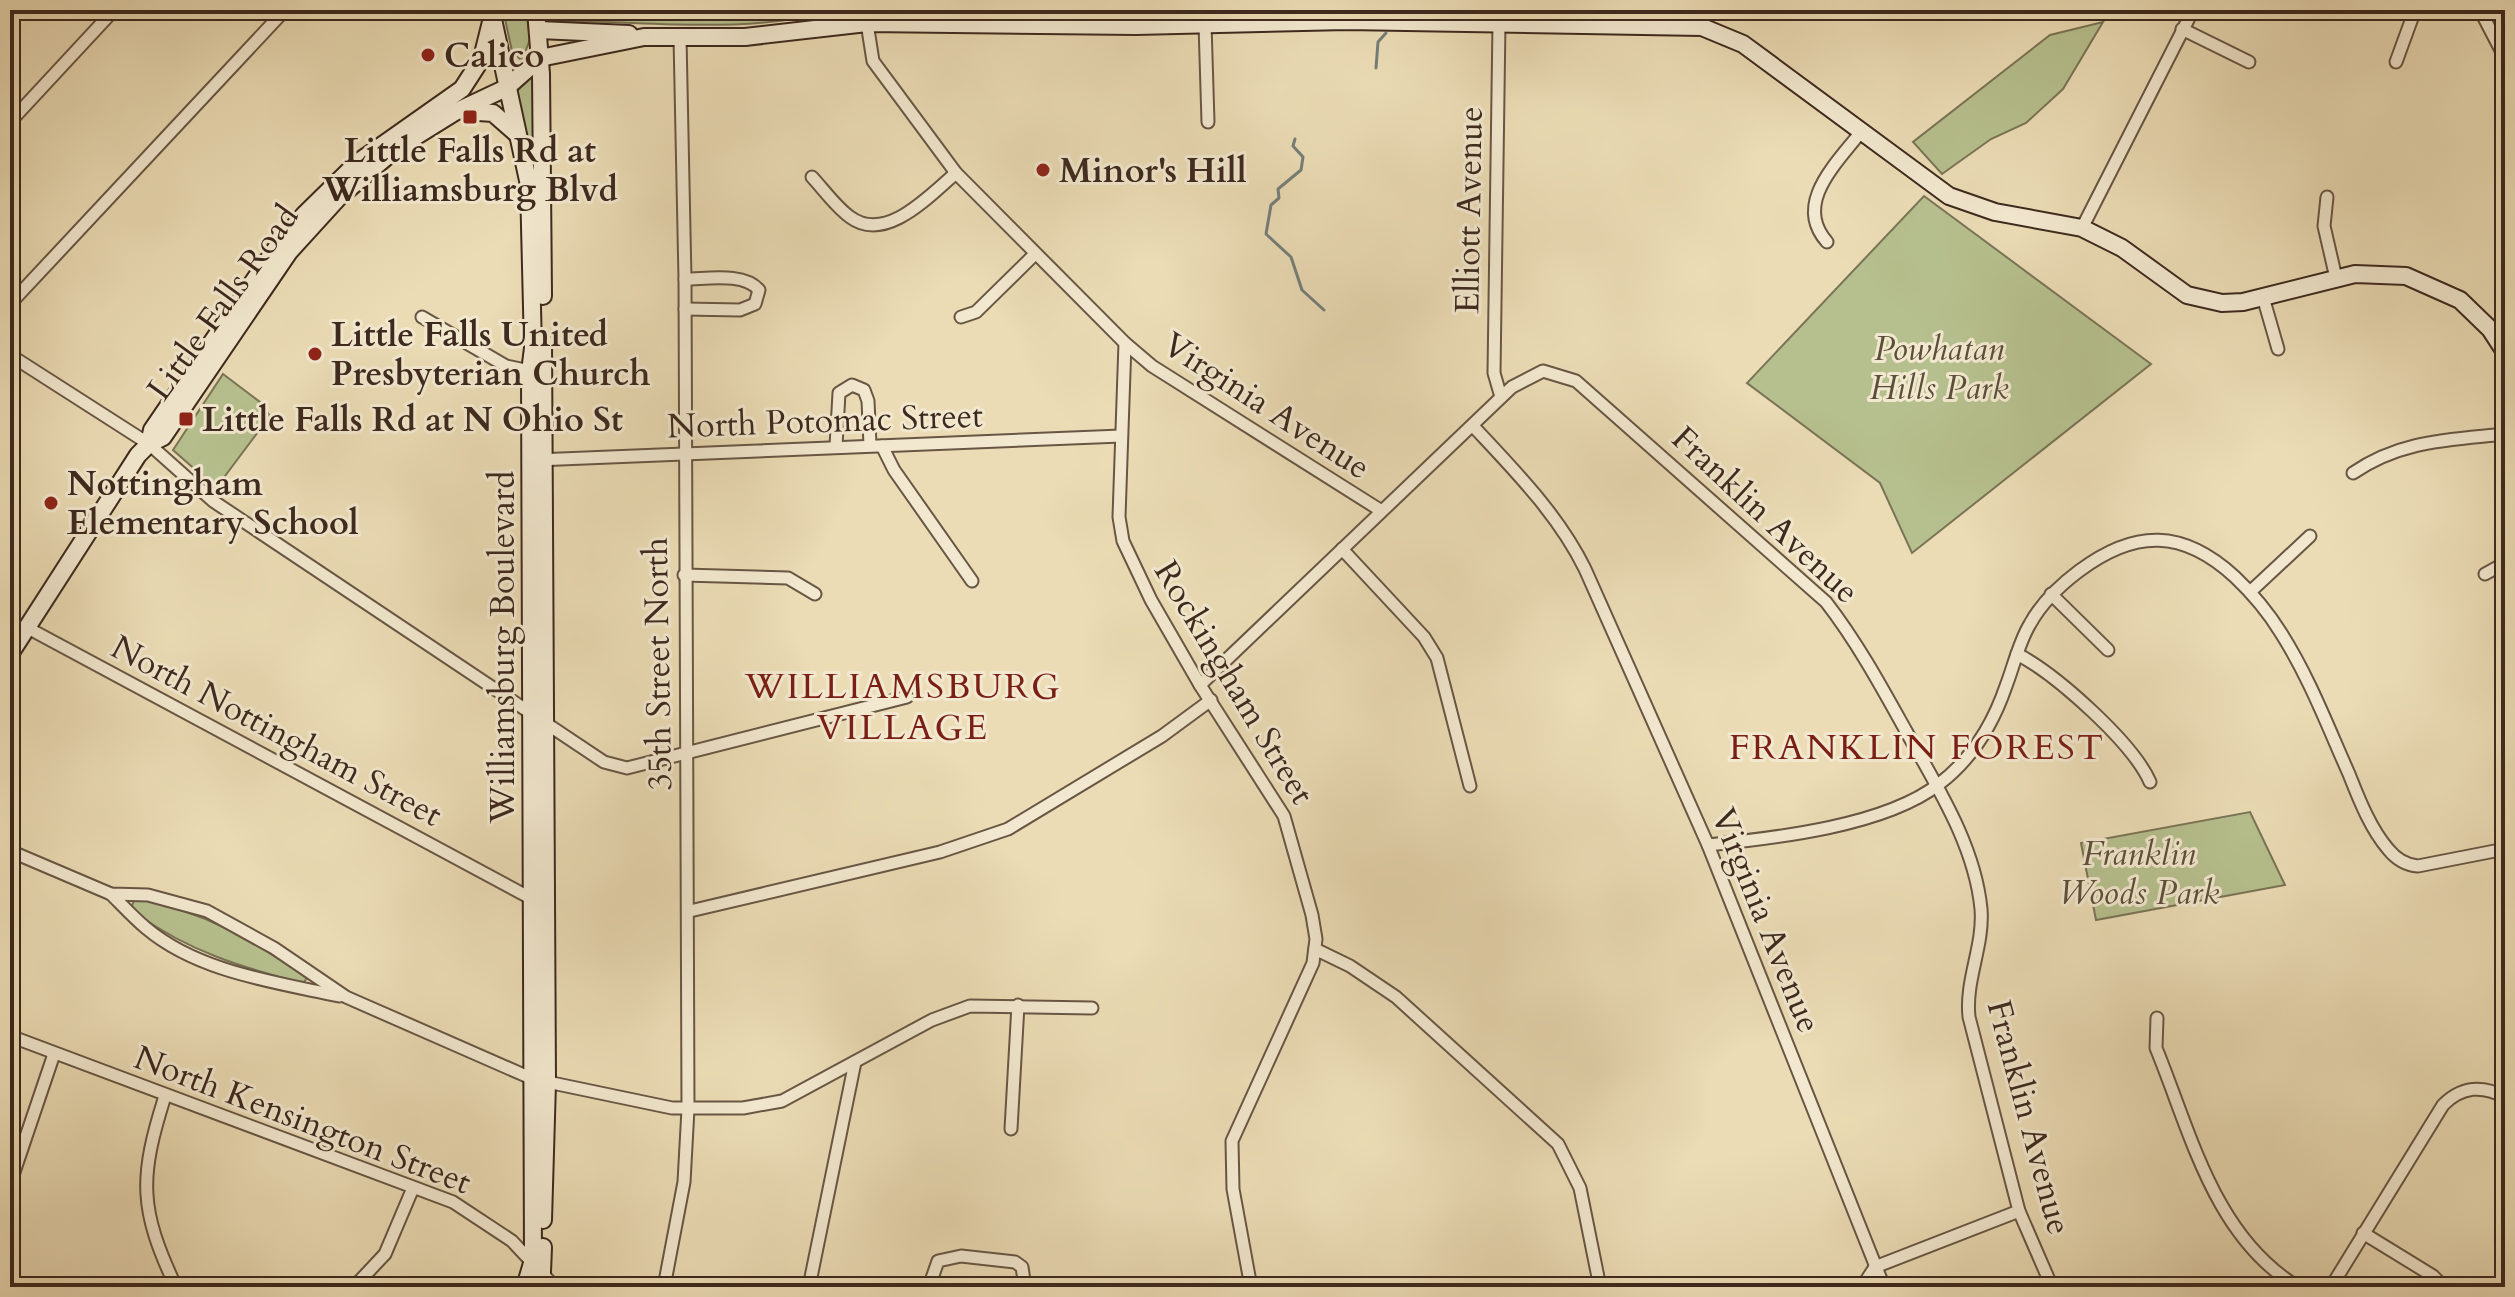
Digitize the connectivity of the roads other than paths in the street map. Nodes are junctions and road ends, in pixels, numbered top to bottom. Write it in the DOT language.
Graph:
graph roads {
  1 [pos="114,10"];
  2 [pos="285,10"];
  3 [pos="536,10"];
  4 [pos="2193,10"];
  5 [pos="2415,10"];
  6 [pos="2480,10"];
  7 [pos="492,14"];
  8 [pos="1347,16"];
  9 [pos="1053,17"];
  10 [pos="1703,18"];
  11 [pos="867,23"];
  12 [pos="1499,23"];
  13 [pos="1205,24"];
  14 [pos="2182,29"];
  15 [pos="539,30"];
  16 [pos="644,37"];
  17 [pos="680,37"];
  18 [pos="497,40"];
  19 [pos="2505,58"];
  20 [pos="534,62"];
  21 [pos="2249,62"];
  22 [pos="2396,62"];
  23 [pos="506,88"];
  24 [pos="451,106"];
  25 [pos="10,122"];
  26 [pos="1208,122"];
  27 [pos="1860,133"];
  28 [pos="518,135"];
  29 [pos="956,173"];
  30 [pos="812,177"];
  31 [pos="2327,197"];
  32 [pos="2082,228"];
  33 [pos="1827,242"];
  34 [pos="1035,254"];
  35 [pos="2336,278"];
  36 [pos="685,279"];
  37 [pos="2263,297"];
  38 [pos="10,304"];
  39 [pos="685,309"];
  40 [pos="422,317"];
  41 [pos="961,317"];
  42 [pos="1125,343"];
  43 [pos="2278,349"];
  44 [pos="2505,352"];
  45 [pos="10,355"];
  46 [pos="536,372"];
  47 [pos="1501,397"];
  48 [pos="1473,426"];
  49 [pos="2505,434"];
  50 [pos="1121,436"];
  51 [pos="149,444"];
  52 [pos="876,445"];
  53 [pos="836,446"];
  54 [pos="683,454"];
  55 [pos="538,460"];
  56 [pos="2353,473"];
  57 [pos="1380,510"];
  58 [pos="2310,536"];
  59 [pos="1342,549"];
  60 [pos="2505,563"];
  61 [pos="2485,574"];
  62 [pos="684,575"];
  63 [pos="972,581"];
  64 [pos="2250,592"];
  65 [pos="815,594"];
  66 [pos="2051,594"];
  67 [pos="26,627"];
  68 [pos="2108,650"];
  69 [pos="10,654"];
  70 [pos="2017,654"];
  71 [pos="1200,685"];
  72 [pos="907,697"];
  73 [pos="1211,700"];
  74 [pos="531,710"];
  75 [pos="545,720"];
  76 [pos="686,752"];
  77 [pos="2150,782"];
  78 [pos="1938,785"];
  79 [pos="1470,786"];
  80 [pos="1708,845"];
  81 [pos="2505,849"];
  82 [pos="10,851"];
  83 [pos="111,894"];
  84 [pos="539,902"];
  85 [pos="690,911"];
  86 [pos="1315,949"];
  87 [pos="346,997"];
  88 [pos="1018,1005"];
  89 [pos="1092,1008"];
  90 [pos="2157,1018"];
  91 [pos="10,1036"];
  92 [pos="54,1054"];
  93 [pos="855,1062"];
  94 [pos="540,1081"];
  95 [pos="165,1096"];
  96 [pos="2505,1097"];
  97 [pos="688,1109"];
  98 [pos="1011,1129"];
  99 [pos="10,1184"];
  100 [pos="413,1188"];
  101 [pos="2019,1211"];
  102 [pos="2363,1233"];
  103 [pos="1875,1267"];
  104 [pos="537,1273"];
  105 [pos="10,1279"];
  106 [pos="14,1287"];
  107 [pos="176,1287"];
  108 [pos="354,1287"];
  109 [pos="525,1287"];
  110 [pos="555,1287"];
  111 [pos="664,1287"];
  112 [pos="809,1287"];
  113 [pos="929,1287"];
  114 [pos="1025,1287"];
  115 [pos="1251,1287"];
  116 [pos="1600,1287"];
  117 [pos="1862,1287"];
  118 [pos="1884,1287"];
  119 [pos="2052,1287"];
  120 [pos="2298,1287"];
  121 [pos="2331,1287"];
  122 [pos="2444,1287"];
  1 -- 25 [label="street"];
  2 -- 38 [label="street"];
  3 -- 15 [label="street, Williamsburg Boulevard"];
  4 -- 14 [label="street"];
  5 -- 22 [label="street"];
  6 -- 19 [label="street"];
  7 -- 18 [label="street, Williamsburg Boulevard"];
  7 -- 24 [label="street"];
  8 -- 12 [label="street"];
  8 -- 13 [label="street"];
  9 -- 11 [label="street"];
  9 -- 13 [label="street"];
  10 -- 12 [label="street"];
  10 -- 27 [label="street"];
  11 -- 17 [label="street"];
  11 -- 29 [label="street, Virginia Avenue"];
  12 -- 47 [label="street, Elliott Avenue"];
  13 -- 26 [label="street"];
  14 -- 21 [label="street"];
  14 -- 32 [label="street"];
  15 -- 16 [label="street"];
  15 -- 20 [label="street, Williamsburg Boulevard"];
  16 -- 17 [label="street"];
  16 -- 20 [label="street"];
  17 -- 36 [label="street, 35th Street North"];
  18 -- 20 [label="street"];
  18 -- 23 [label="street, Williamsburg Boulevard"];
  20 -- 23 [label="street, Little Falls Road"];
  20 -- 46 [label="street, Williamsburg Boulevard"];
  23 -- 24 [label="street, Little Falls Road"];
  23 -- 28 [label="street, Williamsburg Boulevard"];
  24 -- 28 [label="street"];
  24 -- 51 [label="street, Little Falls Road"];
  27 -- 32 [label="street"];
  27 -- 33 [label="street"];
  28 -- 46 [label="street, Williamsburg Boulevard"];
  29 -- 30 [label="street"];
  29 -- 34 [label="street, Virginia Avenue"];
  31 -- 35 [label="street"];
  32 -- 37 [label="street"];
  34 -- 41 [label="street"];
  34 -- 42 [label="street, Virginia Avenue"];
  35 -- 37 [label="street"];
  35 -- 44 [label="street"];
  36 -- 39 [label="street, 35th Street North"];
  36 -- 39 [label="street"];
  37 -- 43 [label="street"];
  39 -- 54 [label="street, 35th Street North"];
  40 -- 46 [label="street"];
  42 -- 50 [label="street, Rockingham Street"];
  42 -- 57 [label="street, Virginia Avenue"];
  45 -- 51 [label="street"];
  46 -- 55 [label="street, Williamsburg Boulevard"];
  47 -- 48 [label="street"];
  47 -- 78 [label="street, Franklin Avenue"];
  48 -- 57 [label="street"];
  48 -- 80 [label="street, Virginia Avenue"];
  49 -- 56 [label="street"];
  50 -- 52 [label="street, North Potomac Street"];
  50 -- 71 [label="street, Rockingham Street"];
  51 -- 67 [label="street, Little Falls Road"];
  51 -- 74 [label="street"];
  52 -- 53 [label="street, North Potomac Street"];
  52 -- 53 [label="street"];
  52 -- 63 [label="street"];
  53 -- 54 [label="street, North Potomac Street"];
  54 -- 55 [label="street, North Potomac Street"];
  54 -- 62 [label="street, 35th Street North"];
  55 -- 74 [label="street, Williamsburg Boulevard"];
  55 -- 75 [label="street, Williamsburg Boulevard"];
  57 -- 59 [label="street"];
  58 -- 64 [label="street"];
  59 -- 71 [label="street"];
  59 -- 79 [label="street"];
  60 -- 61 [label="street"];
  62 -- 65 [label="street"];
  62 -- 76 [label="street, 35th Street North"];
  64 -- 66 [label="street"];
  64 -- 81 [label="street"];
  66 -- 68 [label="street"];
  66 -- 70 [label="street"];
  67 -- 69 [label="street, Little Falls Road"];
  67 -- 84 [label="street, North Nottingham Street"];
  70 -- 77 [label="street"];
  70 -- 78 [label="street"];
  71 -- 73 [label="street, Rockingham Street"];
  72 -- 76 [label="street"];
  73 -- 85 [label="street"];
  73 -- 86 [label="street, Rockingham Street"];
  74 -- 75 [label="street"];
  74 -- 84 [label="street, Williamsburg Boulevard"];
  75 -- 76 [label="street"];
  75 -- 84 [label="street, Williamsburg Boulevard"];
  76 -- 85 [label="street, 35th Street North"];
  78 -- 80 [label="street"];
  78 -- 101 [label="street, Franklin Avenue"];
  80 -- 103 [label="street, Virginia Avenue"];
  82 -- 83 [label="street"];
  83 -- 87 [label="street"];
  83 -- 87 [label="street"];
  84 -- 94 [label="street, Williamsburg Boulevard"];
  85 -- 97 [label="street, 35th Street North"];
  86 -- 115 [label="street, Rockingham Street"];
  86 -- 116 [label="street"];
  87 -- 94 [label="street"];
  88 -- 89 [label="street"];
  88 -- 93 [label="street"];
  88 -- 98 [label="street"];
  90 -- 120 [label="street"];
  91 -- 92 [label="street, North Kensington Street"];
  92 -- 95 [label="street, North Kensington Street"];
  92 -- 99 [label="street"];
  93 -- 97 [label="street"];
  93 -- 112 [label="street"];
  94 -- 97 [label="street"];
  94 -- 104 [label="street, Williamsburg Boulevard"];
  95 -- 100 [label="street, North Kensington Street"];
  95 -- 107 [label="street"];
  96 -- 102 [label="street"];
  97 -- 111 [label="street, 35th Street North"];
  100 -- 104 [label="street, North Kensington Street"];
  100 -- 108 [label="street"];
  101 -- 103 [label="street"];
  101 -- 119 [label="street, Franklin Avenue"];
  102 -- 121 [label="street"];
  102 -- 122 [label="street"];
  103 -- 117 [label="street"];
  103 -- 118 [label="street, Virginia Avenue"];
  104 -- 109 [label="street, Williamsburg Boulevard"];
  104 -- 110 [label="street, North Kensington Street"];
  105 -- 106 [label="street"];
  113 -- 114 [label="street"];
}
